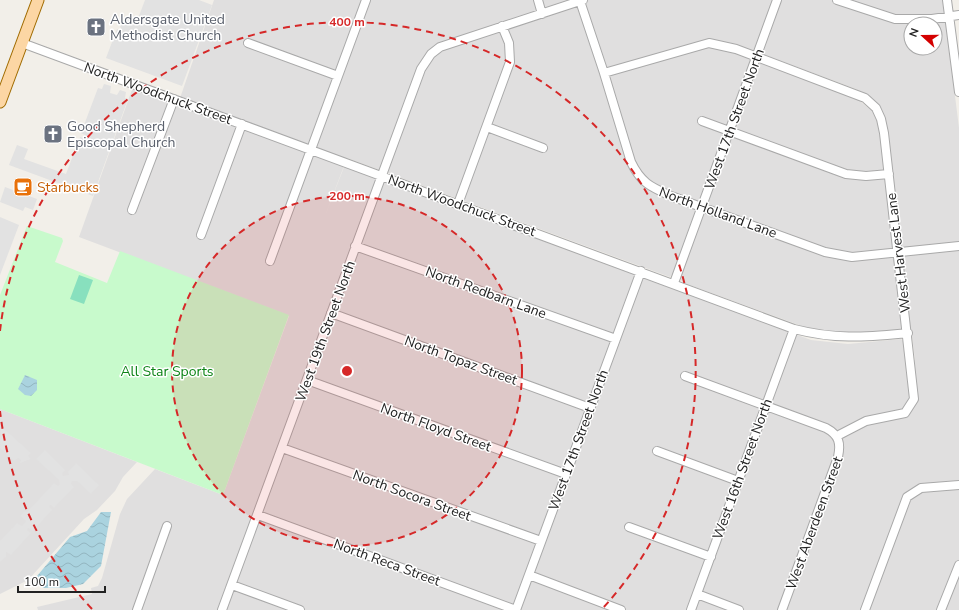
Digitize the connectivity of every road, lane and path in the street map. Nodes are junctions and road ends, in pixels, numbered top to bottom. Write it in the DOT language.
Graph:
graph roads {
  1 [pos="38,0"];
  2 [pos="366,0"];
  3 [pos="538,0"];
  4 [pos="777,0"];
  5 [pos="837,0"];
  6 [pos="947,0"];
  7 [pos="582,1"];
  8 [pos="542,14"];
  9 [pos="959,15"];
  10 [pos="949,17"];
  11 [pos="502,26"];
  12 [pos="22,43"];
  13 [pos="248,43"];
  14 [pos="757,57"];
  15 [pos="604,73"];
  16 [pos="338,76"];
  17 [pos="959,92"];
  18 [pos="174,99"];
  19 [pos="0,102"];
  20 [pos="702,121"];
  21 [pos="242,124"];
  22 [pos="487,127"];
  23 [pos="730,132"];
  24 [pos="544,148"];
  25 [pos="311,149"];
  26 [pos="889,174"];
  27 [pos="381,175"];
  28 [pos="458,204"];
  29 [pos="702,207"];
  30 [pos="132,210"];
  31 [pos="201,235"];
  32 [pos="355,246"];
  33 [pos="959,246"];
  34 [pos="898,253"];
  35 [pos="270,261"];
  36 [pos="641,271"];
  37 [pos="674,283"];
  38 [pos="331,313"];
  39 [pos="794,329"];
  40 [pos="908,333"];
  41 [pos="616,339"];
  42 [pos="685,376"];
  43 [pos="307,380"];
  44 [pos="766,406"];
  45 [pos="590,408"];
  46 [pos="837,436"];
  47 [pos="282,448"];
  48 [pos="657,451"];
  49 [pos="566,474"];
  50 [pos="738,481"];
  51 [pos="959,485"];
  52 [pos="258,515"];
  53 [pos="167,526"];
  54 [pos="630,527"];
  55 [pos="541,541"];
  56 [pos="711,556"];
  57 [pos="959,565"];
  58 [pos="529,575"];
  59 [pos="232,585"];
  60 [pos="697,594"];
  61 [pos="137,610"];
  62 [pos="222,610"];
  63 [pos="300,610"];
  64 [pos="516,610"];
  65 [pos="621,610"];
  66 [pos="691,610"];
  67 [pos="738,610"];
  68 [pos="782,610"];
  69 [pos="865,610"];
  70 [pos="942,610"];
  1 -- 12 [label="main road"];
  2 -- 16 [label="street"];
  3 -- 8 [label="street"];
  4 -- 14 [label="street, West 17th Street North"];
  5 -- 10 [label="street"];
  6 -- 10 [label="street"];
  7 -- 8 [label="street"];
  7 -- 15 [label="street, North Holland Lane"];
  8 -- 11 [label="street"];
  9 -- 10 [label="street"];
  10 -- 17 [label="street"];
  11 -- 22 [label="street"];
  11 -- 27 [label="street, West 19th Street North"];
  12 -- 18 [label="street, North Woodchuck Street"];
  12 -- 19 [label="main road"];
  13 -- 16 [label="street"];
  14 -- 15 [label="street"];
  14 -- 23 [label="street, West 17th Street North"];
  14 -- 26 [label="street, West Harvest Lane"];
  15 -- 29 [label="street, North Holland Lane"];
  16 -- 25 [label="street"];
  18 -- 21 [label="street, North Woodchuck Street"];
  18 -- 30 [label="street"];
  20 -- 23 [label="street"];
  21 -- 25 [label="street, North Woodchuck Street"];
  21 -- 31 [label="street"];
  22 -- 24 [label="street"];
  22 -- 28 [label="street"];
  23 -- 26 [label="street"];
  23 -- 29 [label="street, West 17th Street North"];
  25 -- 27 [label="street, North Woodchuck Street"];
  25 -- 35 [label="street"];
  26 -- 34 [label="street, West Harvest Lane"];
  27 -- 28 [label="street, North Woodchuck Street"];
  27 -- 32 [label="street, West 19th Street North"];
  28 -- 36 [label="street, North Woodchuck Street"];
  29 -- 34 [label="street, North Holland Lane"];
  29 -- 37 [label="street, West 17th Street North"];
  32 -- 38 [label="street, West 19th Street North"];
  32 -- 41 [label="street, North Redbarn Lane"];
  33 -- 34 [label="street, North Holland Lane"];
  34 -- 40 [label="street, West Harvest Lane"];
  36 -- 37 [label="street, North Woodchuck Street"];
  36 -- 41 [label="street, West 17th Street North"];
  37 -- 39 [label="street, North Woodchuck Street"];
  38 -- 43 [label="street, West 19th Street North"];
  38 -- 45 [label="street, North Topaz Street"];
  39 -- 40 [label="street, North Woodchuck Street"];
  39 -- 44 [label="street, West 16th Street North"];
  40 -- 46 [label="street, West Harvest Lane"];
  41 -- 45 [label="street, West 17th Street North"];
  42 -- 44 [label="street"];
  43 -- 47 [label="street, West 19th Street North"];
  43 -- 49 [label="street, North Floyd Street"];
  44 -- 46 [label="street"];
  44 -- 50 [label="street, West 16th Street North"];
  45 -- 49 [label="street, West 17th Street North"];
  46 -- 68 [label="street, West Aberdeen Street"];
  47 -- 52 [label="street, West 19th Street North"];
  47 -- 55 [label="street, North Socora Street"];
  48 -- 50 [label="street"];
  49 -- 55 [label="street, West 17th Street North"];
  50 -- 56 [label="street, West 16th Street North"];
  51 -- 69 [label="street"];
  52 -- 59 [label="street, West 19th Street North"];
  52 -- 64 [label="street, North Reca Street"];
  53 -- 61 [label="street"];
  54 -- 56 [label="street"];
  55 -- 58 [label="street, West 17th Street North"];
  56 -- 60 [label="street, West 16th Street North"];
  57 -- 70 [label="street"];
  58 -- 64 [label="street, West 17th Street North"];
  58 -- 65 [label="street"];
  59 -- 62 [label="street, West 19th Street North"];
  59 -- 63 [label="street"];
  60 -- 66 [label="street, West 16th Street North"];
  60 -- 67 [label="street"];
}
